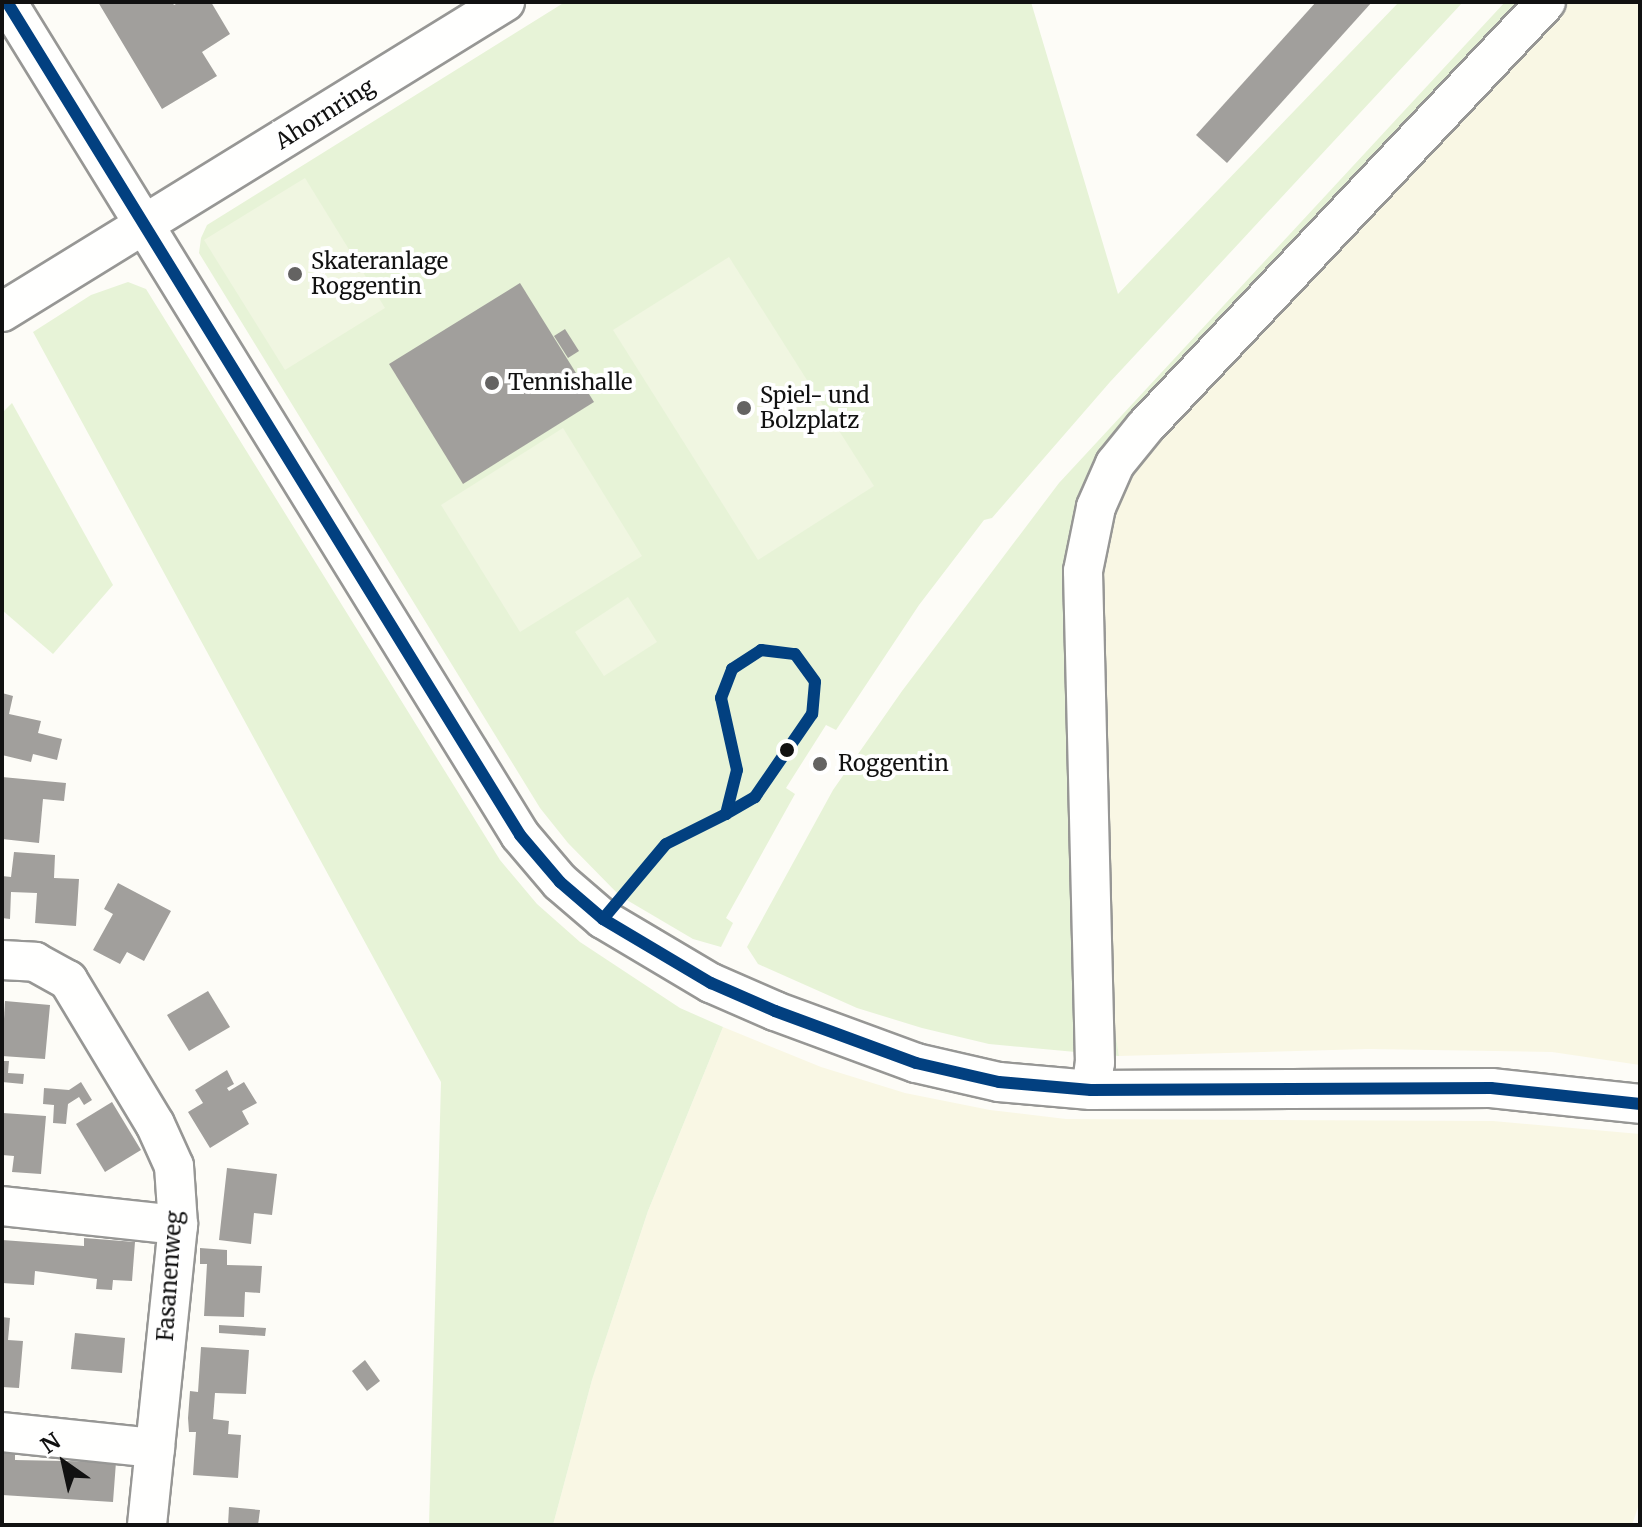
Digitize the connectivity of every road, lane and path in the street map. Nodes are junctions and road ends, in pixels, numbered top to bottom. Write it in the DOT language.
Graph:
graph roads {
  1 [pos="7,2"];
  2 [pos="505,2"];
  3 [pos="1546,2"];
  4 [pos="145,225"];
  5 [pos="2,312"];
  6 [pos="2,960"];
  7 [pos="1091,1090"];
  8 [pos="1640,1104"];
  9 [pos="2,1206"];
  10 [pos="178,1225"];
  11 [pos="2,1432"];
  12 [pos="155,1448"];
  13 [pos="147,1525"];
  1 -- 4 [label="street"];
  2 -- 4 [label="street, Ahornring"];
  3 -- 7 [label="street"];
  4 -- 5 [label="street, Ahornring"];
  4 -- 7 [label="street"];
  6 -- 10 [label="street, Fasanenweg"];
  7 -- 8 [label="street"];
  9 -- 10 [label="street"];
  10 -- 12 [label="street, Fasanenweg"];
  11 -- 12 [label="street"];
  12 -- 13 [label="street, Fasanenweg"];
}
